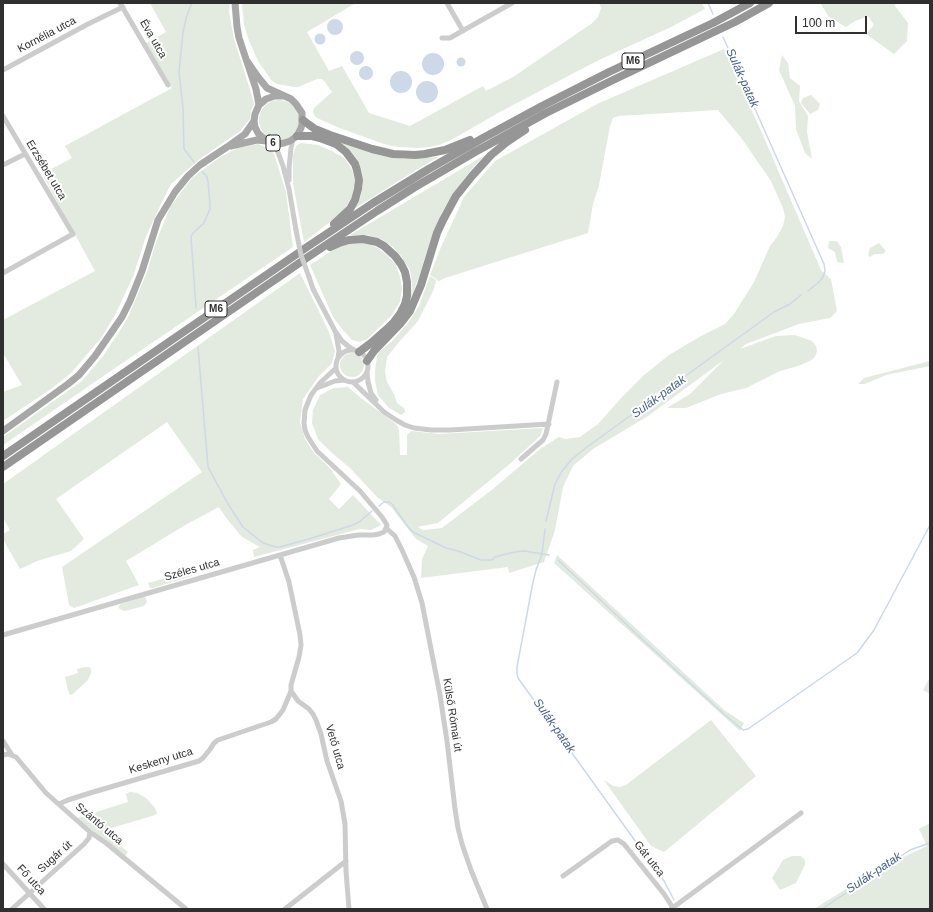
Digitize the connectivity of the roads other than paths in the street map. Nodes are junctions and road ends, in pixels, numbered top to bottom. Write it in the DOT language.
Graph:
graph roads {
  1 [pos="235,3"];
  2 [pos="447,3"];
  3 [pos="512,3"];
  4 [pos="750,3"];
  5 [pos="769,3"];
  6 [pos="122,5"];
  7 [pos="463,30"];
  8 [pos="442,38"];
  9 [pos="247,60"];
  10 [pos="3,70"];
  11 [pos="168,85"];
  12 [pos="284,96"];
  13 [pos="574,99"];
  14 [pos="259,106"];
  15 [pos="3,116"];
  16 [pos="303,120"];
  17 [pos="516,120"];
  18 [pos="254,121"];
  19 [pos="295,137"];
  20 [pos="267,141"];
  21 [pos="274,144"];
  22 [pos="227,147"];
  23 [pos="25,154"];
  24 [pos="3,165"];
  25 [pos="289,189"];
  26 [pos="307,247"];
  27 [pos="308,257"];
  28 [pos="3,273"];
  29 [pos="335,331"];
  30 [pos="357,351"];
  31 [pos="338,358"];
  32 [pos="367,361"];
  33 [pos="336,368"];
  34 [pos="367,370"];
  35 [pos="344,380"];
  36 [pos="353,382"];
  37 [pos="557,382"];
  38 [pos="316,388"];
  39 [pos="379,406"];
  40 [pos="549,424"];
  41 [pos="3,431"];
  42 [pos="3,456"];
  43 [pos="521,459"];
  44 [pos="3,467"];
  45 [pos="386,528"];
  46 [pos="280,555"];
  47 [pos="3,635"];
  48 [pos="291,691"];
  49 [pos="3,741"];
  50 [pos="3,755"];
  51 [pos="12,755"];
  52 [pos="59,804"];
  53 [pos="801,813"];
  54 [pos="90,832"];
  55 [pos="346,861"];
  56 [pos="3,864"];
  57 [pos="563,876"];
  58 [pos="30,893"];
  59 [pos="12,909"];
  60 [pos="44,909"];
  61 [pos="186,909"];
  62 [pos="285,909"];
  63 [pos="349,909"];
  64 [pos="487,909"];
  65 [pos="672,909"];
  1 -- 9 [label="main road, 6"];
  2 -- 7 [label="street"];
  3 -- 7 [label="street"];
  4 -- 17 [label="highway, M6"];
  5 -- 13 [label="highway, M6"];
  6 -- 10 [label="street, Kornélia utca"];
  6 -- 11 [label="street, Éva utca"];
  7 -- 8 [label="street"];
  9 -- 12 [label="main road, 6"];
  9 -- 14 [label="main road, 6"];
  12 -- 14 [label="main road"];
  12 -- 16 [label="main road, 6"];
  13 -- 27 [label="highway, M6"];
  13 -- 32 [label="highway"];
  14 -- 18 [label="main road, 6"];
  15 -- 23 [label="street, Erzsébet utca"];
  16 -- 17 [label="highway"];
  16 -- 19 [label="main road"];
  17 -- 26 [label="highway, M6"];
  18 -- 20 [label="main road, 6"];
  18 -- 22 [label="main road, 6"];
  19 -- 21 [label="main road, 6"];
  19 -- 25 [label="street"];
  19 -- 26 [label="highway"];
  20 -- 21 [label="main road, 6"];
  20 -- 22 [label="main road, 6"];
  21 -- 25 [label="street"];
  22 -- 41 [label="main road, 6"];
  23 -- 24 [label="street"];
  23 -- 28 [label="street, Erzsébet utca"];
  25 -- 29 [label="street, bridge"];
  26 -- 42 [label="highway, M6"];
  27 -- 30 [label="highway"];
  27 -- 44 [label="highway, M6"];
  29 -- 30 [label="street"];
  29 -- 31 [label="street"];
  30 -- 31 [label="street"];
  30 -- 32 [label="street"];
  31 -- 33 [label="street"];
  32 -- 34 [label="street"];
  33 -- 35 [label="street"];
  33 -- 38 [label="street, Külső Római út"];
  34 -- 36 [label="street"];
  34 -- 39 [label="street"];
  35 -- 36 [label="street"];
  35 -- 38 [label="street"];
  36 -- 39 [label="street"];
  37 -- 40 [label="street"];
  38 -- 45 [label="street, Külső Római út"];
  39 -- 40 [label="street"];
  40 -- 43 [label="street"];
  45 -- 46 [label="street, Széles utca"];
  45 -- 64 [label="street, Külső Római út"];
  46 -- 47 [label="street, Széles utca"];
  46 -- 48 [label="street"];
  48 -- 52 [label="street, Keskeny utca"];
  48 -- 55 [label="street, Vető utca"];
  49 -- 51 [label="street, Szántó utca"];
  50 -- 51 [label="street"];
  51 -- 52 [label="street, Szántó utca"];
  52 -- 54 [label="street, Szántó utca"];
  53 -- 65 [label="street"];
  54 -- 58 [label="street, Sugár út"];
  54 -- 61 [label="street, Szántó utca"];
  55 -- 62 [label="street"];
  55 -- 63 [label="street, Vető utca"];
  56 -- 58 [label="street, Fő utca"];
  57 -- 65 [label="street, Gát utca"];
  58 -- 59 [label="street, Sugár út"];
  58 -- 60 [label="street, Fő utca"];
}
